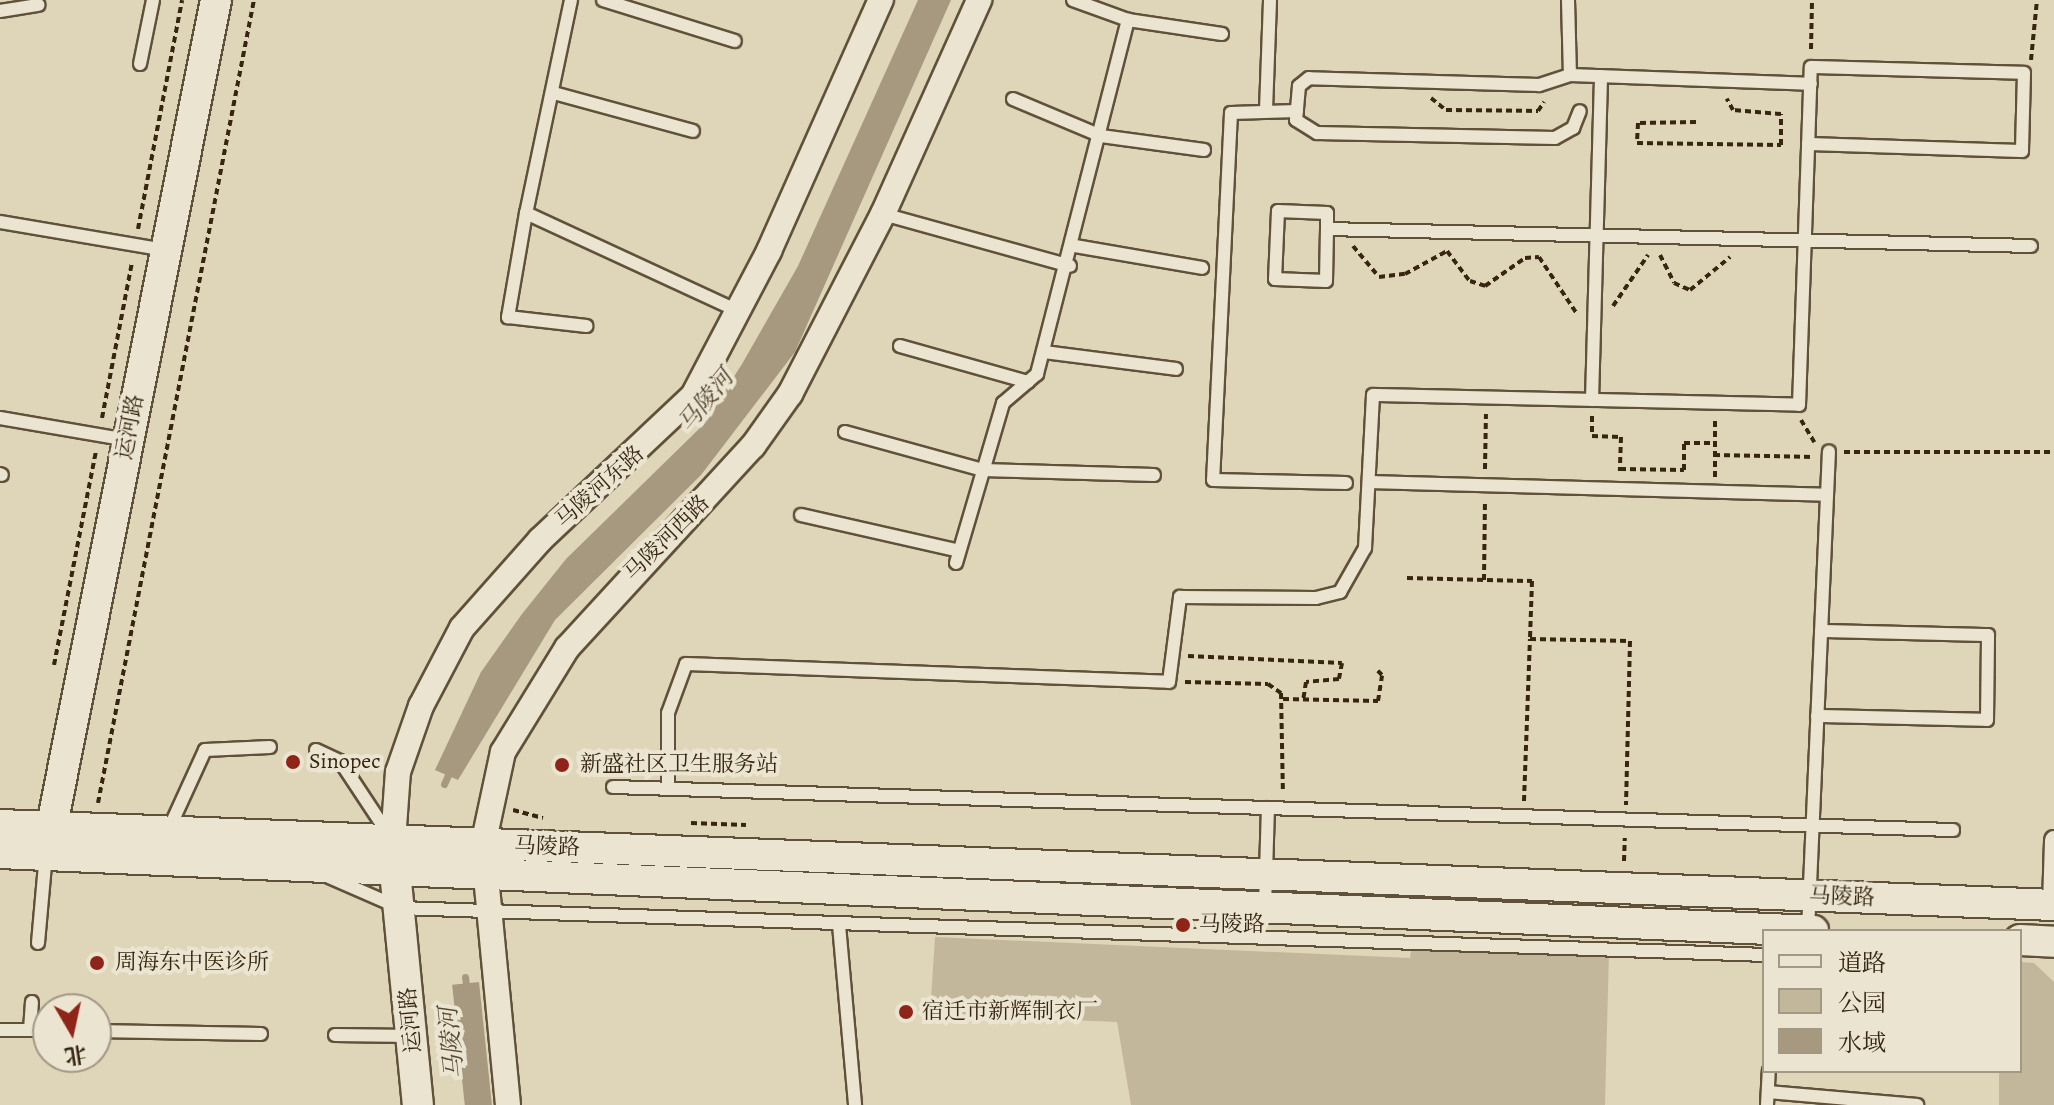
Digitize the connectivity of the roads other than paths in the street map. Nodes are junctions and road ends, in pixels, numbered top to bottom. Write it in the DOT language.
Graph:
graph roads {
  1 [pos="153,0"];
  2 [pos="216,0"];
  3 [pos="571,0"];
  4 [pos="603,0"];
  5 [pos="881,0"];
  6 [pos="979,0"];
  7 [pos="1073,0"];
  8 [pos="1270,0"];
  9 [pos="1568,0"];
  10 [pos="39,5"];
  11 [pos="0,11"];
  12 [pos="1128,20"];
  13 [pos="1222,34"];
  14 [pos="735,41"];
  15 [pos="140,64"];
  16 [pos="1570,75"];
  17 [pos="1601,76"];
  18 [pos="1811,84"];
  19 [pos="554,93"];
  20 [pos="1013,99"];
  21 [pos="1266,110"];
  22 [pos="1297,111"];
  23 [pos="1580,111"];
  24 [pos="693,131"];
  25 [pos="1101,136"];
  26 [pos="1808,144"];
  27 [pos="1204,150"];
  28 [pos="526,213"];
  29 [pos="883,214"];
  30 [pos="0,222"];
  31 [pos="1327,229"];
  32 [pos="1805,241"];
  33 [pos="1075,246"];
  34 [pos="2031,246"];
  35 [pos="165,250"];
  36 [pos="1070,266"];
  37 [pos="1202,268"];
  38 [pos="738,311"];
  39 [pos="586,326"];
  40 [pos="900,346"];
  41 [pos="1044,352"];
  42 [pos="1176,369"];
  43 [pos="1028,382"];
  44 [pos="1592,400"];
  45 [pos="0,418"];
  46 [pos="845,432"];
  47 [pos="127,440"];
  48 [pos="1829,454"];
  49 [pos="983,470"];
  50 [pos="1154,475"];
  51 [pos="1369,482"];
  52 [pos="1346,483"];
  53 [pos="1827,495"];
  54 [pos="801,515"];
  55 [pos="1821,631"];
  56 [pos="1817,716"];
  57 [pos="270,747"];
  58 [pos="316,750"];
  59 [pos="613,787"];
  60 [pos="668,789"];
  61 [pos="1268,808"];
  62 [pos="1812,824"];
  63 [pos="0,825"];
  64 [pos="1953,830"];
  65 [pos="168,831"];
  66 [pos="49,840"];
  67 [pos="2054,840"];
  68 [pos="0,853"];
  69 [pos="393,854"];
  70 [pos="484,858"];
  71 [pos="301,865"];
  72 [pos="1266,875"];
  73 [pos="1809,896"];
  74 [pos="2053,905"];
  75 [pos="1265,907"];
  76 [pos="400,908"];
  77 [pos="489,911"];
  78 [pos="839,925"];
  79 [pos="1811,929"];
  80 [pos="1762,937"];
  81 [pos="1762,938"];
  82 [pos="2022,940"];
  83 [pos="2054,942"];
  84 [pos="38,943"];
  85 [pos="32,1002"];
  86 [pos="0,1030"];
  87 [pos="30,1030"];
  88 [pos="112,1031"];
  89 [pos="261,1034"];
  90 [pos="335,1035"];
  91 [pos="412,1036"];
  92 [pos="1769,1073"];
  93 [pos="1767,1099"];
  94 [pos="418,1105"];
  95 [pos="508,1105"];
  96 [pos="855,1105"];
  97 [pos="1917,1105"];
  1 -- 15 [label="lane"];
  2 -- 35 [label="street, 运河路"];
  3 -- 19 [label="lane"];
  4 -- 14 [label="lane"];
  5 -- 38 [label="street, 马陵河东路"];
  6 -- 29 [label="street, 马陵河西路"];
  7 -- 12 [label="lane"];
  8 -- 21 [label="lane"];
  9 -- 16 [label="lane"];
  10 -- 11 [label="lane"];
  12 -- 13 [label="lane"];
  12 -- 25 [label="lane"];
  16 -- 17 [label="lane"];
  16 -- 22 [label="lane"];
  17 -- 18 [label="lane"];
  17 -- 44 [label="lane"];
  18 -- 26 [label="lane"];
  18 -- 26 [label="lane"];
  19 -- 24 [label="lane"];
  19 -- 28 [label="lane"];
  20 -- 25 [label="lane"];
  21 -- 22 [label="lane"];
  21 -- 52 [label="lane"];
  22 -- 23 [label="lane"];
  25 -- 27 [label="lane"];
  25 -- 33 [label="lane"];
  26 -- 32 [label="lane"];
  28 -- 38 [label="lane"];
  28 -- 39 [label="lane"];
  29 -- 36 [label="lane"];
  29 -- 70 [label="street, 马陵河西路"];
  30 -- 35 [label="lane"];
  31 -- 31 [label="lane"];
  31 -- 32 [label="lane"];
  32 -- 34 [label="lane"];
  32 -- 44 [label="lane"];
  33 -- 36 [label="lane"];
  33 -- 37 [label="lane"];
  35 -- 47 [label="street, 运河路"];
  36 -- 41 [label="lane"];
  38 -- 69 [label="street, 马陵河东路"];
  40 -- 43 [label="lane"];
  41 -- 42 [label="lane"];
  41 -- 43 [label="lane"];
  43 -- 49 [label="lane"];
  44 -- 51 [label="lane"];
  45 -- 47 [label="lane"];
  46 -- 49 [label="lane"];
  47 -- 66 [label="street, 运河路"];
  48 -- 53 [label="lane"];
  49 -- 50 [label="lane"];
  49 -- 54 [label="lane"];
  51 -- 53 [label="lane"];
  51 -- 60 [label="lane"];
  53 -- 55 [label="lane"];
  55 -- 56 [label="lane"];
  55 -- 56 [label="lane"];
  56 -- 62 [label="lane"];
  57 -- 65 [label="lane"];
  58 -- 69 [label="lane"];
  59 -- 60 [label="lane"];
  60 -- 61 [label="lane"];
  61 -- 62 [label="lane"];
  61 -- 72 [label="lane"];
  62 -- 64 [label="lane"];
  62 -- 73 [label="lane"];
  63 -- 66 [label="street, 马陵路"];
  65 -- 66 [label="street, 马陵路"];
  65 -- 69 [label="street, 马陵路"];
  66 -- 68 [label="street, 马陵路"];
  66 -- 71 [label="street, 马陵路"];
  66 -- 84 [label="lane"];
  67 -- 74 [label="street"];
  69 -- 70 [label="street, 马陵路"];
  69 -- 71 [label="street, 马陵路"];
  69 -- 76 [label="street, 运河路"];
  70 -- 72 [label="street, 马陵路"];
  70 -- 75 [label="street, 马陵路"];
  70 -- 77 [label="street, 马陵河西路"];
  71 -- 76 [label="lane"];
  72 -- 73 [label="street, 马陵路"];
  72 -- 75 [label="lane"];
  73 -- 74 [label="street, 马陵路"];
  73 -- 79 [label="lane"];
  75 -- 80 [label="street, 马陵路"];
  76 -- 77 [label="lane"];
  76 -- 91 [label="street, 运河路"];
  77 -- 78 [label="lane"];
  77 -- 95 [label="street, 马陵河西路"];
  78 -- 81 [label="lane"];
  78 -- 96 [label="lane"];
  82 -- 83 [label="street"];
  85 -- 87 [label="lane"];
  86 -- 87 [label="lane"];
  88 -- 89 [label="lane"];
  90 -- 91 [label="lane"];
  91 -- 94 [label="street, 运河路"];
  92 -- 93 [label="lane"];
  93 -- 97 [label="lane"];
}
